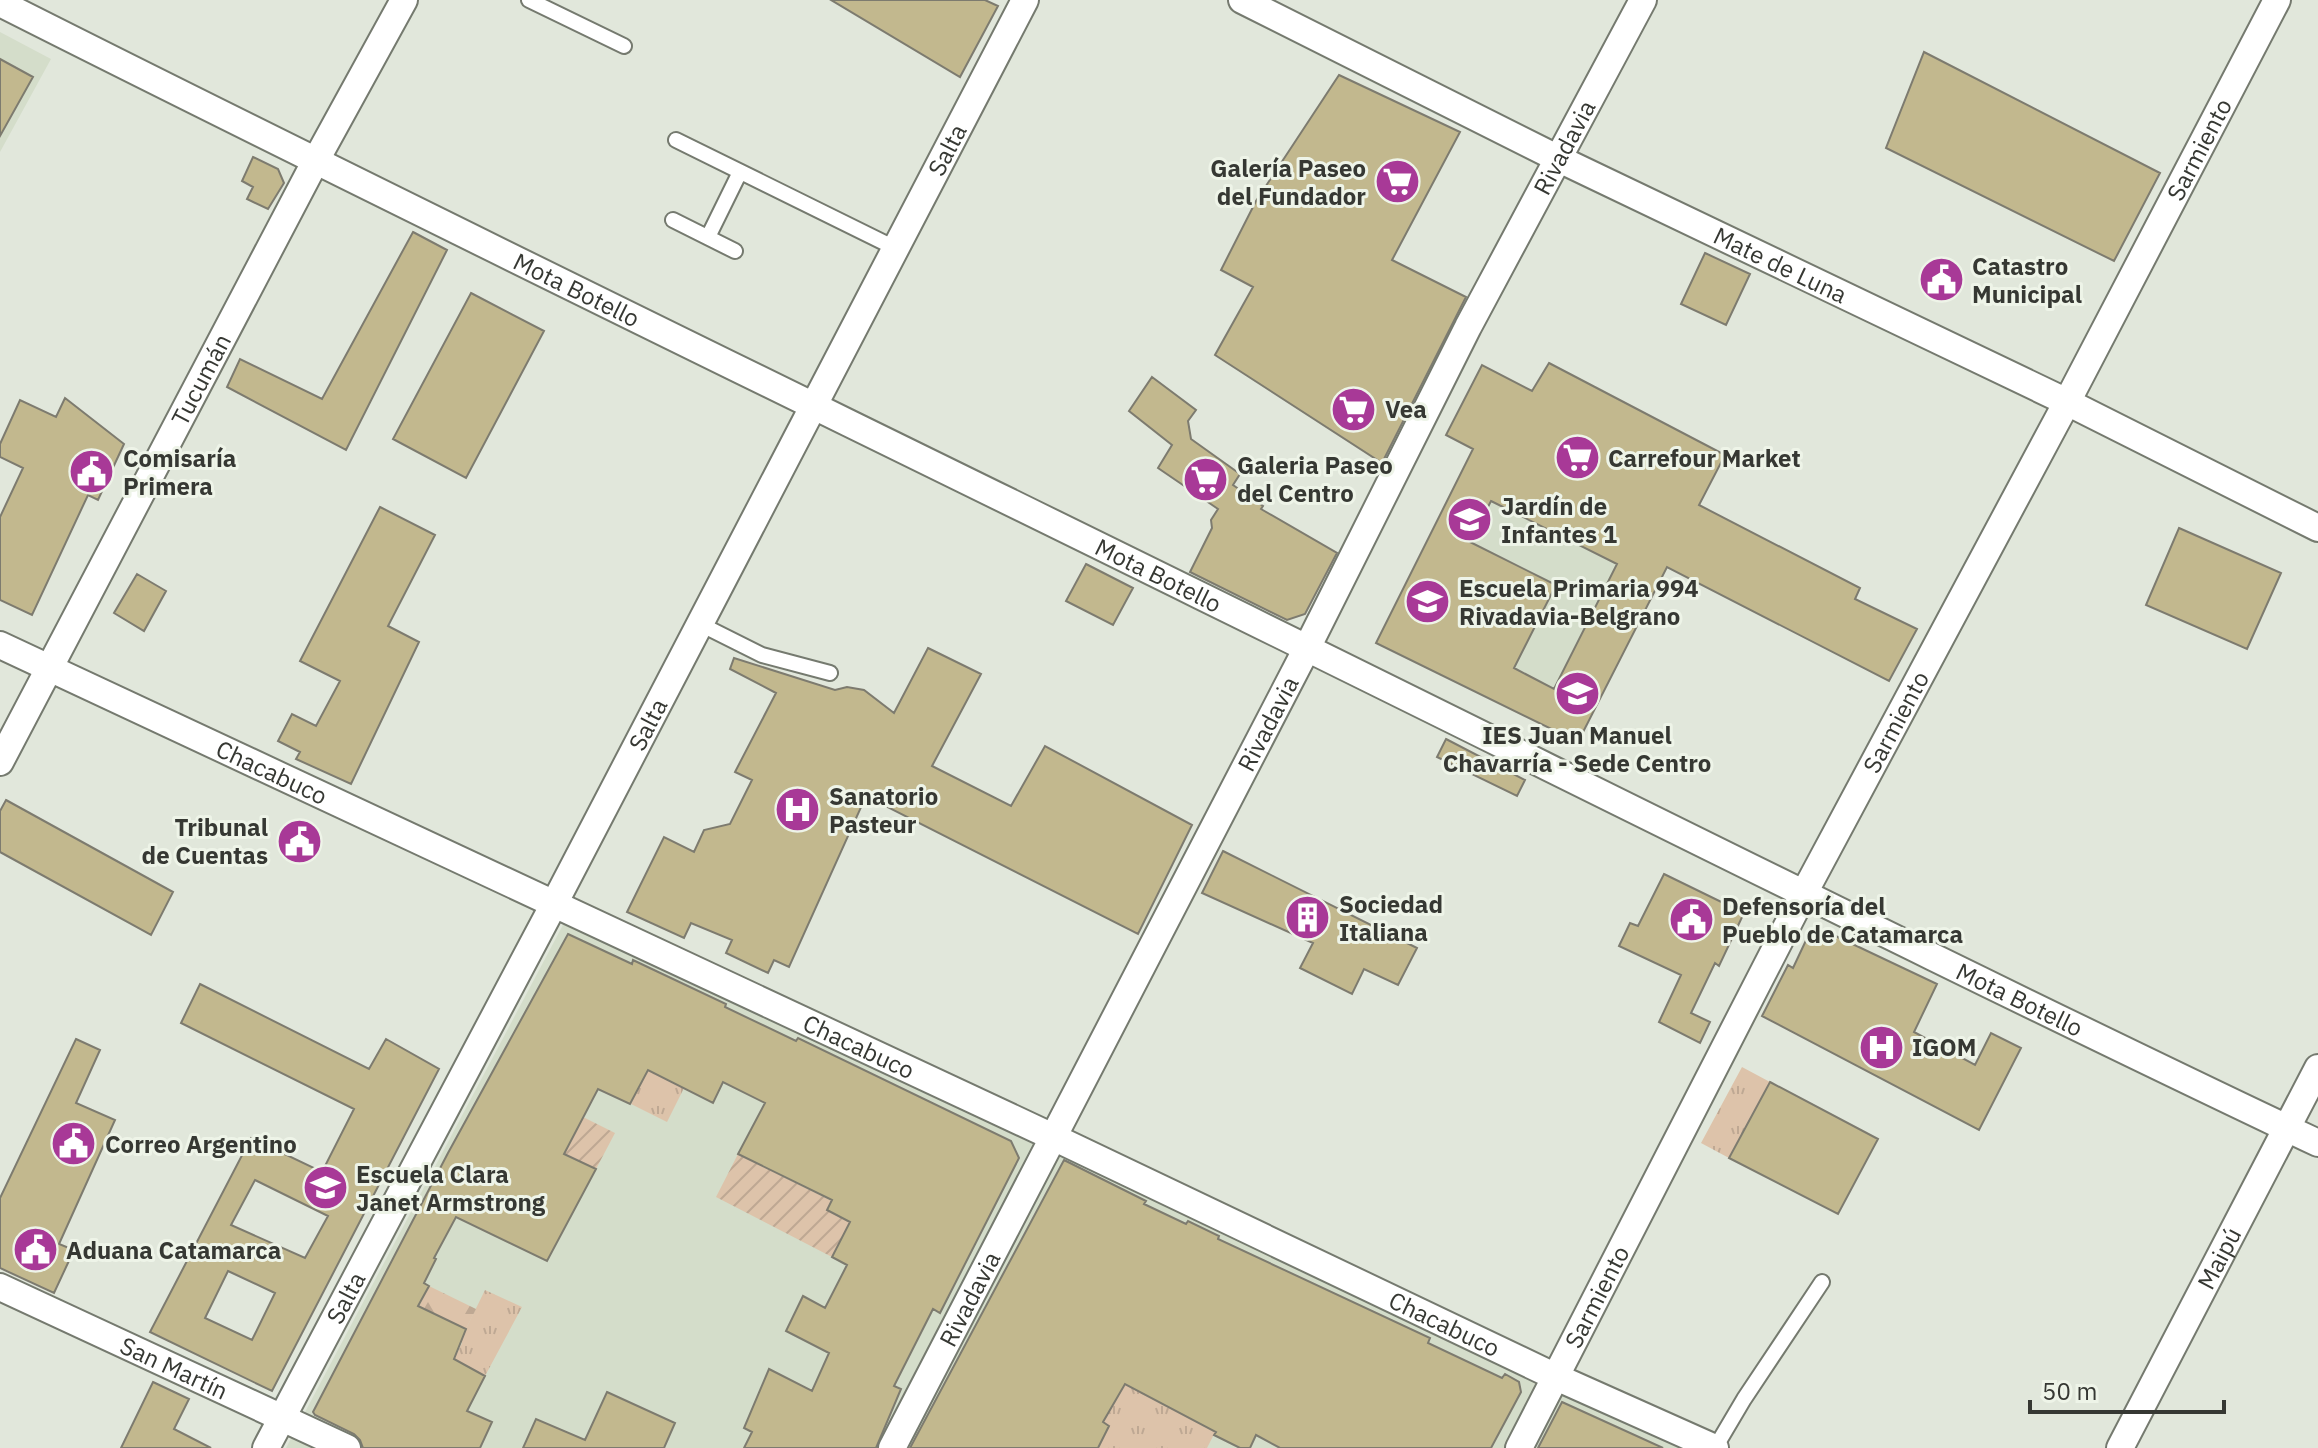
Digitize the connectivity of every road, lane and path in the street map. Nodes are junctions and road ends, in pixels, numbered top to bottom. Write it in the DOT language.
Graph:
graph roads {
  1 [pos="404,0"];
  2 [pos="529,0"];
  3 [pos="1025,0"];
  4 [pos="1242,0"];
  5 [pos="1643,0"];
  6 [pos="2277,0"];
  7 [pos="0,3"];
  8 [pos="624,46"];
  9 [pos="676,140"];
  10 [pos="1557,158"];
  11 [pos="315,162"];
  12 [pos="740,172"];
  13 [pos="673,220"];
  14 [pos="708,237"];
  15 [pos="895,248"];
  16 [pos="735,251"];
  17 [pos="2067,402"];
  18 [pos="813,406"];
  19 [pos="2318,528"];
  20 [pos="700,624"];
  21 [pos="0,645"];
  22 [pos="1307,648"];
  23 [pos="48,667"];
  24 [pos="830,673"];
  25 [pos="0,762"];
  26 [pos="1803,895"];
  27 [pos="554,904"];
  28 [pos="2318,1068"];
  29 [pos="2287,1128"];
  30 [pos="1053,1137"];
  31 [pos="2318,1143"];
  32 [pos="1822,1282"];
  33 [pos="0,1287"];
  34 [pos="1556,1377"];
  35 [pos="281,1418"];
  36 [pos="266,1448"];
  37 [pos="347,1448"];
  38 [pos="892,1448"];
  39 [pos="1519,1448"];
  40 [pos="1715,1448"];
  41 [pos="2120,1448"];
  1 -- 11 [label="street, Tucumán"];
  2 -- 8 [label="lane"];
  3 -- 15 [label="street, Salta"];
  4 -- 10 [label="street, Mate de Luna"];
  5 -- 10 [label="street, Rivadavia"];
  6 -- 17 [label="street, Sarmiento"];
  7 -- 11 [label="street, Mota Botello"];
  9 -- 12 [label="lane"];
  10 -- 17 [label="street, Mate de Luna"];
  10 -- 22 [label="street, Rivadavia"];
  11 -- 18 [label="street, Mota Botello"];
  11 -- 23 [label="street, Tucumán"];
  12 -- 14 [label="lane"];
  12 -- 15 [label="lane"];
  13 -- 14 [label="lane"];
  14 -- 16 [label="lane"];
  15 -- 18 [label="street, Salta"];
  17 -- 19 [label="street, Mate de Luna"];
  17 -- 26 [label="street, Sarmiento"];
  18 -- 20 [label="street, Salta"];
  18 -- 22 [label="street, Mota Botello"];
  20 -- 24 [label="lane"];
  20 -- 27 [label="street, Salta"];
  21 -- 23 [label="street, Chacabuco"];
  22 -- 26 [label="street, Mota Botello"];
  22 -- 30 [label="street, Rivadavia"];
  23 -- 25 [label="street, Tucumán"];
  23 -- 27 [label="street, Chacabuco"];
  26 -- 29 [label="street, Mota Botello"];
  26 -- 34 [label="street, Sarmiento"];
  27 -- 30 [label="street, Chacabuco"];
  27 -- 35 [label="street, Salta"];
  28 -- 29 [label="street, Maipú"];
  29 -- 31 [label="street, Mota Botello"];
  29 -- 41 [label="street, Maipú"];
  30 -- 34 [label="street, Chacabuco"];
  30 -- 38 [label="street, Rivadavia"];
  32 -- 40 [label="lane"];
  33 -- 35 [label="street, San Martín"];
  34 -- 39 [label="street, Sarmiento"];
  34 -- 40 [label="street, Chacabuco"];
  35 -- 36 [label="street, Salta"];
  35 -- 37 [label="street, San Martín"];
}
